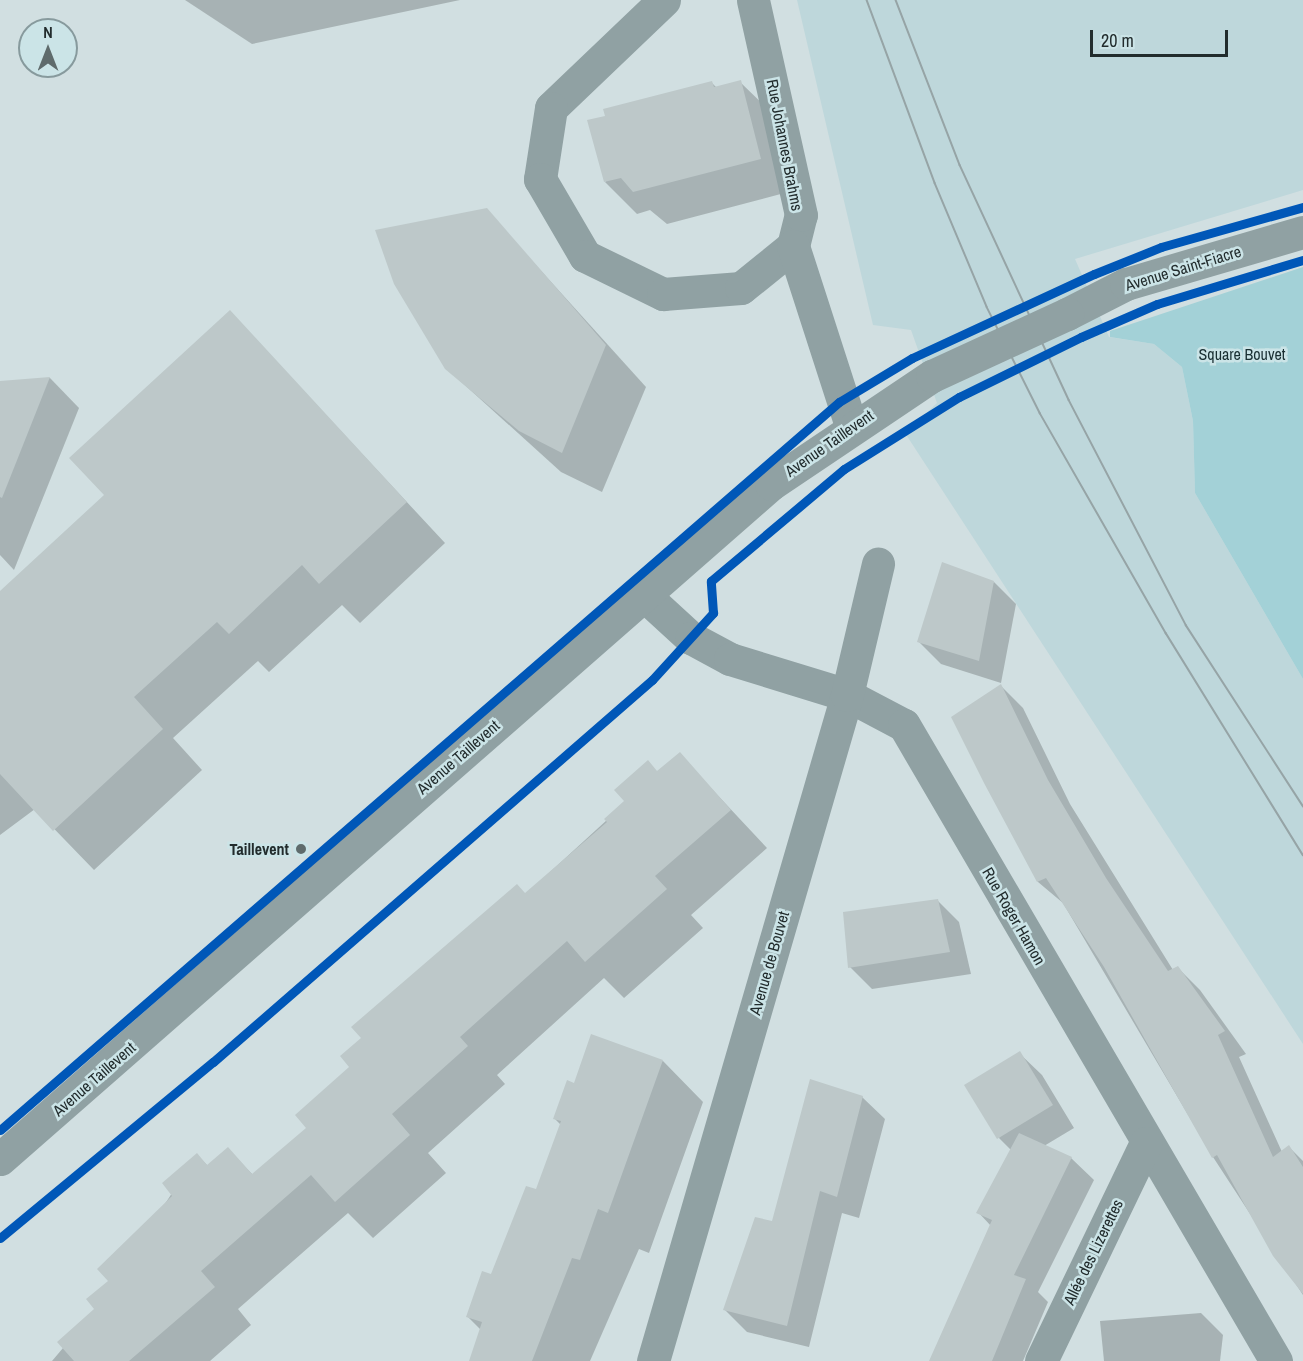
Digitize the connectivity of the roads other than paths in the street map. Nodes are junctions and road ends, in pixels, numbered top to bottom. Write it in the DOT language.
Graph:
graph roads {
  1 [pos="664,0"];
  2 [pos="753,0"];
  3 [pos="1303,232"];
  4 [pos="794,246"];
  5 [pos="932,376"];
  6 [pos="851,426"];
  7 [pos="878,564"];
  8 [pos="644,595"];
  9 [pos="847,695"];
  10 [pos="1146,1143"];
  11 [pos="0,1159"];
  12 [pos="653,1361"];
  13 [pos="1041,1361"];
  14 [pos="1276,1361"];
  1 -- 4 [label="street"];
  2 -- 4 [label="street, Rue Johannes Brahms"];
  3 -- 5 [label="street, Avenue Saint-Fiacre, bridge"];
  4 -- 6 [label="street"];
  5 -- 6 [label="street, Avenue Taillevent"];
  6 -- 8 [label="street, Avenue Taillevent"];
  7 -- 9 [label="street, Avenue de Bouvet"];
  8 -- 9 [label="street, Rue Roger Hamon"];
  8 -- 11 [label="street, Avenue Taillevent"];
  9 -- 10 [label="street, Rue Roger Hamon"];
  9 -- 12 [label="street, Avenue de Bouvet"];
  10 -- 13 [label="street, Allée des Lizerettes"];
  10 -- 14 [label="street, Rue Roger Hamon"];
}
